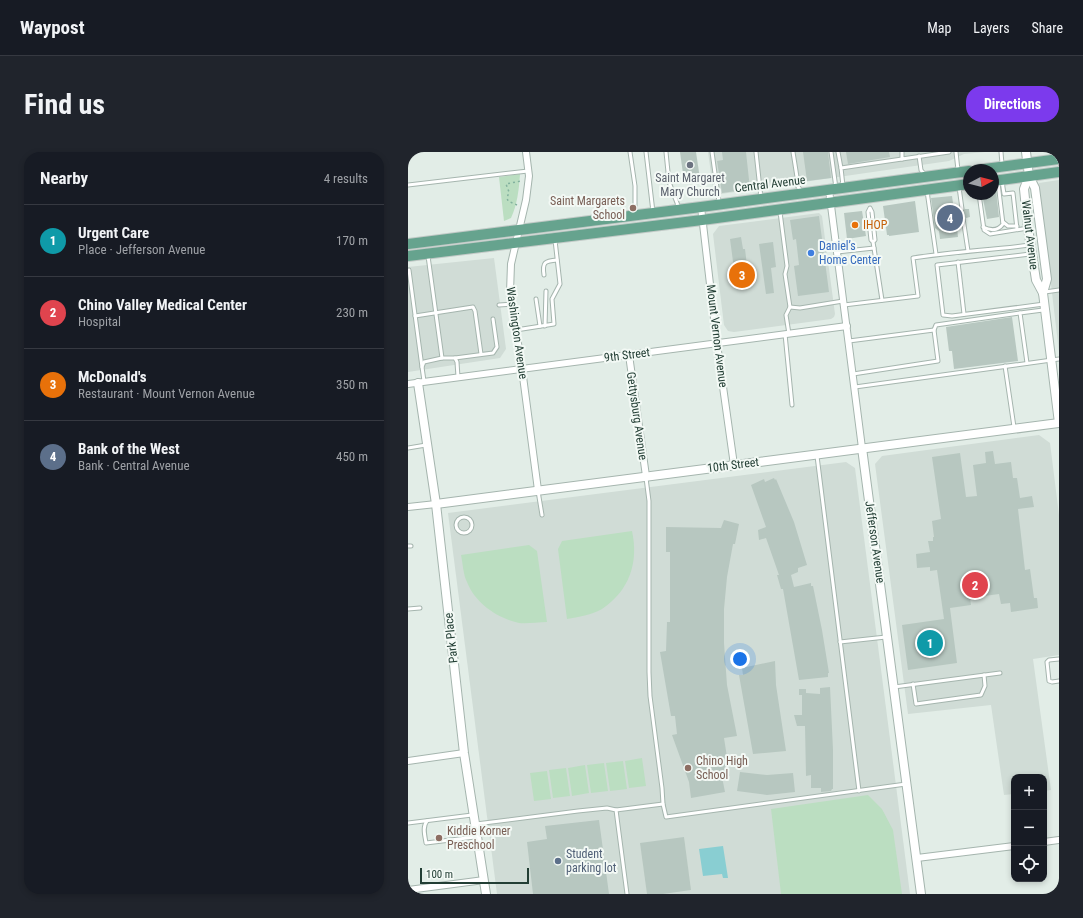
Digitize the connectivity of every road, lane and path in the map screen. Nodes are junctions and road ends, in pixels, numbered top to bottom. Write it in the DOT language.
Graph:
graph roads {
  1 [pos="526,152"];
  2 [pos="630,152"];
  3 [pos="646,152"];
  4 [pos="666,152"];
  5 [pos="712,152"];
  6 [pos="756,152"];
  7 [pos="793,152"];
  8 [pos="831,152"];
  9 [pos="838,152"];
  10 [pos="902,152"];
  11 [pos="950,152"];
  12 [pos="956,152"];
  13 [pos="1001,152"];
  14 [pos="1026,152"];
  15 [pos="919,156"];
  16 [pos="902,159"];
  17 [pos="1059,159"];
  18 [pos="1027,163"];
  19 [pos="999,167"];
  20 [pos="1003,167"];
  21 [pos="841,168"];
  22 [pos="963,170"];
  23 [pos="528,171"];
  24 [pos="963,172"];
  25 [pos="1059,172"];
  26 [pos="1029,176"];
  27 [pos="926,177"];
  28 [pos="999,180"];
  29 [pos="521,182"];
  30 [pos="999,182"];
  31 [pos="963,184"];
  32 [pos="408,185"];
  33 [pos="999,188"];
  34 [pos="836,189"];
  35 [pos="927,190"];
  36 [pos="803,193"];
  37 [pos="882,196"];
  38 [pos="963,196"];
  39 [pos="868,197"];
  40 [pos="761,198"];
  41 [pos="980,200"];
  42 [pos="831,202"];
  43 [pos="720,204"];
  44 [pos="517,205"];
  45 [pos="701,207"];
  46 [pos="775,209"];
  47 [pos="962,209"];
  48 [pos="679,210"];
  49 [pos="653,213"];
  50 [pos="635,215"];
  51 [pos="963,218"];
  52 [pos="702,220"];
  53 [pos="1003,222"];
  54 [pos="983,227"];
  55 [pos="632,228"];
  56 [pos="1017,228"];
  57 [pos="1028,228"];
  58 [pos="519,230"];
  59 [pos="555,238"];
  60 [pos="516,243"];
  61 [pos="408,244"];
  62 [pos="874,248"];
  63 [pos="1031,249"];
  64 [pos="968,251"];
  65 [pos="837,252"];
  66 [pos="428,254"];
  67 [pos="936,254"];
  68 [pos="408,256"];
  69 [pos="557,260"];
  70 [pos="958,262"];
  71 [pos="409,270"];
  72 [pos="544,275"];
  73 [pos="1059,290"];
  74 [pos="546,291"];
  75 [pos="1043,293"];
  76 [pos="536,299"];
  77 [pos="882,300"];
  78 [pos="844,303"];
  79 [pos="512,304"];
  80 [pos="500,305"];
  81 [pos="790,307"];
  82 [pos="1045,307"];
  83 [pos="437,313"];
  84 [pos="1020,313"];
  85 [pos="964,314"];
  86 [pos="415,316"];
  87 [pos="493,319"];
  88 [pos="540,326"];
  89 [pos="544,326"];
  90 [pos="847,326"];
  91 [pos="516,330"];
  92 [pos="934,330"];
  93 [pos="787,334"];
  94 [pos="849,341"];
  95 [pos="717,344"];
  96 [pos="481,354"];
  97 [pos="629,355"];
  98 [pos="442,358"];
  99 [pos="455,358"];
  100 [pos="1055,359"];
  101 [pos="1027,363"];
  102 [pos="1005,366"];
  103 [pos="422,367"];
  104 [pos="522,369"];
  105 [pos="853,374"];
  106 [pos="458,377"];
  107 [pos="421,382"];
  108 [pos="408,384"];
  109 [pos="855,387"];
  110 [pos="792,405"];
  111 [pos="1059,423"];
  112 [pos="1014,429"];
  113 [pos="427,445"];
  114 [pos="408,448"];
  115 [pos="862,448"];
  116 [pos="817,454"];
  117 [pos="734,465"];
  118 [pos="646,476"];
  119 [pos="538,490"];
  120 [pos="436,504"];
  121 [pos="408,507"];
  122 [pos="542,515"];
  123 [pos="457,531"];
  124 [pos="420,608"];
  125 [pos="408,609"];
  126 [pos="887,637"];
  127 [pos="840,642"];
  128 [pos="1059,659"];
  129 [pos="1000,673"];
  130 [pos="984,676"];
  131 [pos="1059,681"];
  132 [pos="913,684"];
  133 [pos="894,687"];
  134 [pos="464,753"];
  135 [pos="408,761"];
  136 [pos="907,784"];
  137 [pos="859,791"];
  138 [pos="663,804"];
  139 [pos="616,810"];
  140 [pos="474,814"];
  141 [pos="427,821"];
  142 [pos="408,823"];
  143 [pos="475,824"];
  144 [pos="477,836"];
  145 [pos="1059,840"];
  146 [pos="1047,842"];
  147 [pos="1011,846"];
  148 [pos="917,858"];
  149 [pos="484,880"];
  150 [pos="408,890"];
  151 [pos="486,894"];
  152 [pos="626,894"];
  153 [pos="921,894"];
  1 -- 23 [label="street, Washington Avenue"];
  2 -- 50 [label="lane"];
  3 -- 49 [label="lane"];
  4 -- 48 [label="lane"];
  5 -- 43 [label="lane"];
  6 -- 40 [label="lane"];
  7 -- 36 [label="lane"];
  8 -- 34 [label="lane"];
  9 -- 21 [label="lane"];
  10 -- 16 [label="lane"];
  11 -- 15 [label="lane"];
  12 -- 22 [label="lane"];
  13 -- 20 [label="lane"];
  14 -- 18 [label="street, Walnut Avenue"];
  15 -- 16 [label="lane"];
  15 -- 27 [label="lane"];
  16 -- 21 [label="lane"];
  17 -- 18 [label="main road"];
  18 -- 20 [label="main road"];
  18 -- 26 [label="street, Walnut Avenue"];
  19 -- 20 [label="main road"];
  21 -- 34 [label="lane"];
  23 -- 32 [label="lane"];
  23 -- 58 [label="street, Washington Avenue"];
  24 -- 27 [label="main road, Central Avenue"];
  25 -- 26 [label="main road"];
  26 -- 28 [label="main road"];
  26 -- 57 [label="street, Walnut Avenue"];
  26 -- 75 [label="street, Walnut Avenue"];
  27 -- 34 [label="main road, Central Avenue"];
  27 -- 37 [label="main road"];
  29 -- 44 [label="path"];
  30 -- 56 [label="lane"];
  31 -- 35 [label="main road"];
  33 -- 53 [label="lane"];
  34 -- 36 [label="main road, Central Avenue"];
  34 -- 42 [label="street, Jefferson Avenue"];
  35 -- 37 [label="main road"];
  35 -- 67 [label="lane"];
  36 -- 40 [label="main road, Central Avenue"];
  36 -- 46 [label="main road"];
  37 -- 39 [label="main road"];
  38 -- 47 [label="lane"];
  39 -- 42 [label="main road"];
  39 -- 62 [label="lane"];
  40 -- 43 [label="main road, Central Avenue"];
  41 -- 54 [label="lane"];
  42 -- 46 [label="main road"];
  42 -- 65 [label="street, Jefferson Avenue"];
  43 -- 45 [label="main road, Central Avenue"];
  45 -- 48 [label="main road, Central Avenue"];
  45 -- 52 [label="street, Mount Vernon Avenue"];
  46 -- 52 [label="main road"];
  46 -- 81 [label="lane"];
  48 -- 49 [label="main road, Central Avenue"];
  48 -- 55 [label="main road"];
  49 -- 50 [label="main road, Central Avenue"];
  50 -- 58 [label="main road, Central Avenue"];
  51 -- 64 [label="lane"];
  52 -- 55 [label="main road"];
  52 -- 95 [label="street, Mount Vernon Avenue"];
  53 -- 54 [label="lane"];
  53 -- 56 [label="lane"];
  54 -- 56 [label="lane"];
  55 -- 59 [label="main road"];
  56 -- 57 [label="lane"];
  57 -- 63 [label="street, Walnut Avenue"];
  58 -- 60 [label="street, Washington Avenue"];
  58 -- 61 [label="main road, Central Avenue"];
  59 -- 60 [label="main road"];
  59 -- 69 [label="lane"];
  60 -- 66 [label="main road"];
  60 -- 79 [label="street, Washington Avenue"];
  62 -- 65 [label="lane"];
  62 -- 77 [label="lane"];
  63 -- 64 [label="lane"];
  63 -- 70 [label="lane"];
  63 -- 75 [label="street, Walnut Avenue"];
  64 -- 67 [label="lane"];
  65 -- 78 [label="street, Jefferson Avenue"];
  66 -- 68 [label="main road"];
  66 -- 83 [label="lane"];
  67 -- 77 [label="lane"];
  69 -- 72 [label="lane"];
  69 -- 89 [label="lane"];
  70 -- 85 [label="lane"];
  70 -- 85 [label="lane"];
  71 -- 86 [label="lane"];
  73 -- 75 [label="lane"];
  74 -- 89 [label="lane"];
  75 -- 82 [label="street, Walnut Avenue"];
  76 -- 88 [label="lane"];
  77 -- 78 [label="lane"];
  78 -- 81 [label="lane"];
  78 -- 90 [label="street, Jefferson Avenue"];
  79 -- 80 [label="lane"];
  79 -- 91 [label="street, Washington Avenue"];
  81 -- 93 [label="lane"];
  82 -- 84 [label="lane"];
  82 -- 85 [label="lane"];
  82 -- 100 [label="street, Walnut Avenue"];
  83 -- 86 [label="lane"];
  83 -- 96 [label="lane"];
  83 -- 98 [label="lane"];
  84 -- 92 [label="lane"];
  84 -- 101 [label="lane"];
  86 -- 103 [label="lane"];
  87 -- 96 [label="lane"];
  88 -- 89 [label="lane"];
  88 -- 91 [label="lane"];
  90 -- 93 [label="street, 9th Street"];
  90 -- 94 [label="street, Jefferson Avenue"];
  91 -- 104 [label="street, Washington Avenue"];
  92 -- 94 [label="lane"];
  92 -- 105 [label="lane"];
  93 -- 95 [label="street, 9th Street"];
  93 -- 110 [label="lane"];
  94 -- 105 [label="street, Jefferson Avenue"];
  95 -- 97 [label="street, 9th Street"];
  95 -- 117 [label="street, Mount Vernon Avenue"];
  96 -- 99 [label="lane"];
  97 -- 104 [label="street, 9th Street"];
  97 -- 118 [label="street, Gettysburg Avenue"];
  98 -- 99 [label="lane"];
  98 -- 103 [label="lane"];
  99 -- 106 [label="lane"];
  100 -- 101 [label="lane"];
  100 -- 111 [label="street, Walnut Avenue"];
  101 -- 102 [label="lane"];
  102 -- 109 [label="lane"];
  102 -- 112 [label="lane"];
  103 -- 107 [label="lane"];
  104 -- 106 [label="street, 9th Street"];
  104 -- 119 [label="street, Washington Avenue"];
  105 -- 109 [label="street, Jefferson Avenue"];
  106 -- 107 [label="street, 9th Street"];
  107 -- 108 [label="street, 9th Street"];
  107 -- 113 [label="street, Park Place"];
  109 -- 115 [label="street, Jefferson Avenue"];
  111 -- 112 [label="street, 10th Street"];
  112 -- 115 [label="street, 10th Street"];
  113 -- 114 [label="lane"];
  113 -- 120 [label="street, Park Place"];
  115 -- 116 [label="street, 10th Street"];
  115 -- 126 [label="street, Jefferson Avenue"];
  116 -- 117 [label="street, 10th Street"];
  116 -- 127 [label="lane"];
  117 -- 118 [label="street, 10th Street"];
  118 -- 119 [label="street, 10th Street"];
  118 -- 138 [label="lane"];
  119 -- 120 [label="street, 10th Street"];
  119 -- 122 [label="lane"];
  120 -- 121 [label="street, 10th Street"];
  120 -- 134 [label="street, Park Place"];
  123 -- 123 [label="lane"];
  124 -- 125 [label="lane"];
  126 -- 127 [label="lane"];
  126 -- 133 [label="street, Jefferson Avenue"];
  127 -- 137 [label="lane"];
  128 -- 131 [label="lane"];
  129 -- 130 [label="lane"];
  130 -- 132 [label="lane"];
  130 -- 132 [label="lane"];
  132 -- 133 [label="lane"];
  133 -- 136 [label="street, Jefferson Avenue"];
  134 -- 135 [label="street"];
  134 -- 140 [label="street, Park Place"];
  136 -- 137 [label="lane"];
  136 -- 148 [label="street, Jefferson Avenue"];
  137 -- 138 [label="lane"];
  138 -- 139 [label="lane"];
  139 -- 143 [label="lane"];
  139 -- 152 [label="lane"];
  140 -- 141 [label="lane"];
  140 -- 143 [label="street, Park Place"];
  141 -- 142 [label="lane"];
  141 -- 144 [label="lane"];
  143 -- 144 [label="street, Park Place"];
  144 -- 149 [label="street, Park Place"];
  145 -- 146 [label="street"];
  147 -- 148 [label="street"];
  148 -- 153 [label="street, Jefferson Avenue"];
  149 -- 150 [label="street"];
  149 -- 151 [label="street, Park Place"];
}
